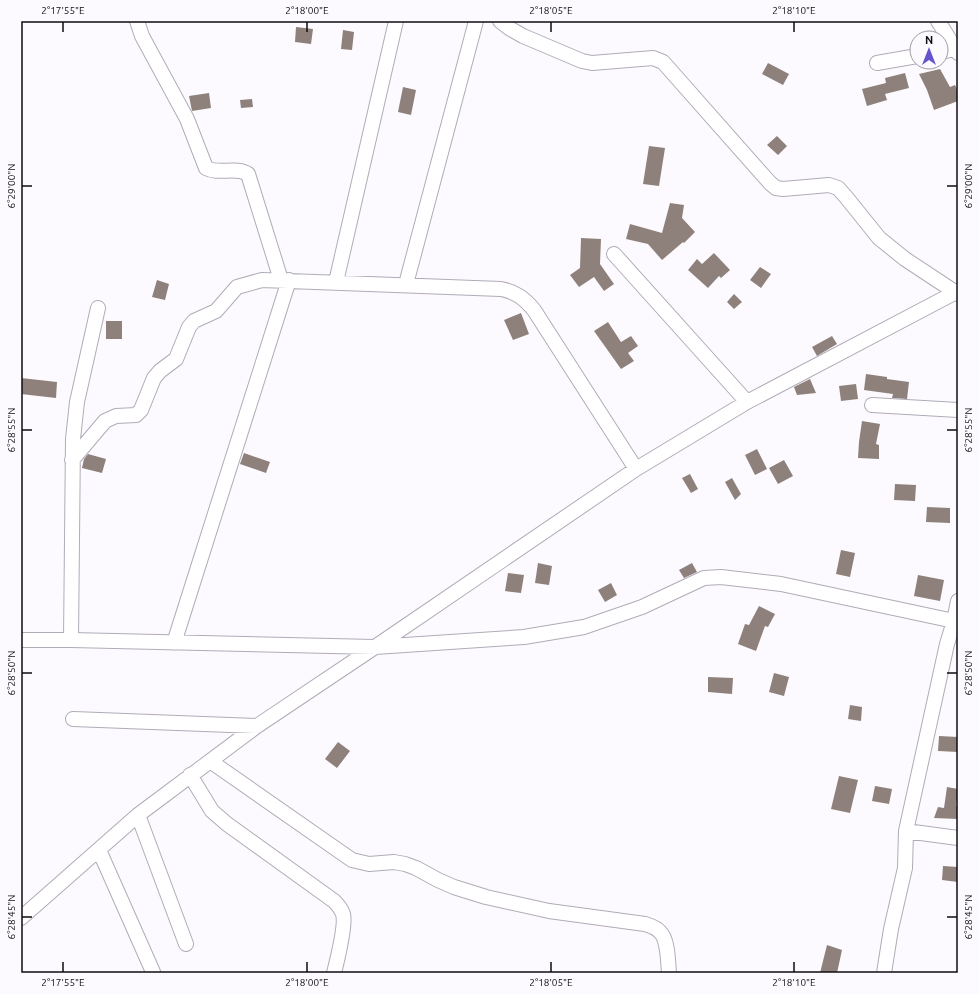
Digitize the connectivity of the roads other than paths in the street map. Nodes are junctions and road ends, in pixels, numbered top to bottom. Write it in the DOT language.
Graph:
graph roads {
  1 [pos="137,21"];
  2 [pos="396,21"];
  3 [pos="476,21"];
  4 [pos="500,21"];
  5 [pos="938,21"];
  6 [pos="957,51"];
  7 [pos="909,57"];
  8 [pos="877,63"];
  9 [pos="614,254"];
  10 [pos="285,280"];
  11 [pos="336,282"];
  12 [pos="406,284"];
  13 [pos="957,292"];
  14 [pos="98,308"];
  15 [pos="747,402"];
  16 [pos="872,405"];
  17 [pos="958,410"];
  18 [pos="72,460"];
  19 [pos="636,469"];
  20 [pos="958,601"];
  21 [pos="956,622"];
  22 [pos="21,640"];
  23 [pos="71,640"];
  24 [pos="174,643"];
  25 [pos="375,647"];
  26 [pos="73,719"];
  27 [pos="257,726"];
  28 [pos="210,762"];
  29 [pos="190,775"];
  30 [pos="138,815"];
  31 [pos="906,831"];
  32 [pos="958,838"];
  33 [pos="99,850"];
  34 [pos="21,918"];
  35 [pos="186,944"];
  36 [pos="152,972"];
  37 [pos="334,973"];
  38 [pos="669,973"];
  39 [pos="884,973"];
  1 -- 10 [label="street"];
  2 -- 11 [label="street"];
  3 -- 12 [label="street"];
  4 -- 13 [label="street"];
  5 -- 6 [label="street"];
  7 -- 8 [label="street"];
  9 -- 15 [label="street"];
  10 -- 11 [label="street"];
  10 -- 18 [label="street"];
  10 -- 24 [label="street"];
  11 -- 12 [label="street"];
  12 -- 19 [label="street"];
  13 -- 15 [label="street"];
  14 -- 18 [label="street"];
  15 -- 19 [label="street"];
  16 -- 17 [label="street"];
  18 -- 23 [label="street"];
  19 -- 25 [label="street"];
  20 -- 21 [label="street"];
  21 -- 25 [label="street"];
  21 -- 31 [label="street"];
  22 -- 23 [label="street"];
  23 -- 24 [label="street"];
  24 -- 25 [label="street"];
  25 -- 27 [label="street"];
  26 -- 27 [label="street"];
  27 -- 28 [label="street"];
  28 -- 29 [label="street"];
  28 -- 38 [label="street"];
  29 -- 30 [label="street"];
  29 -- 37 [label="street"];
  30 -- 33 [label="street"];
  30 -- 35 [label="street"];
  31 -- 32 [label="street"];
  31 -- 39 [label="street"];
  33 -- 34 [label="street"];
  33 -- 36 [label="street"];
}
